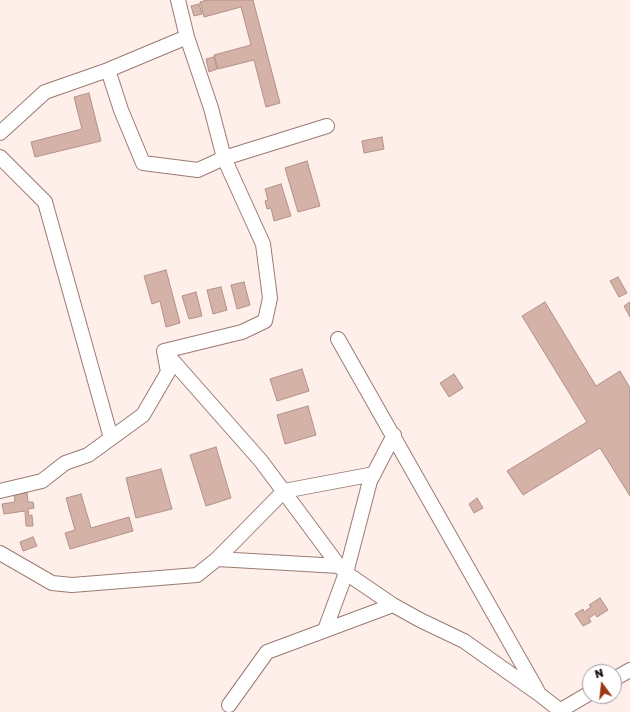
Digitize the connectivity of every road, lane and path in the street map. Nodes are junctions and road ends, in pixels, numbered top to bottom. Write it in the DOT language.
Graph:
graph roads {
  1 [pos="178,0"];
  2 [pos="187,37"];
  3 [pos="108,70"];
  4 [pos="327,126"];
  5 [pos="0,133"];
  6 [pos="0,156"];
  7 [pos="224,158"];
  8 [pos="338,339"];
  9 [pos="164,351"];
  10 [pos="394,435"];
  11 [pos="110,438"];
  12 [pos="374,474"];
  13 [pos="0,491"];
  14 [pos="284,491"];
  15 [pos="0,553"];
  16 [pos="216,559"];
  17 [pos="343,569"];
  18 [pos="393,605"];
  19 [pos="325,630"];
  20 [pos="539,694"];
  21 [pos="582,698"];
  22 [pos="229,705"];
  23 [pos="561,711"];
  1 -- 2 [label="street"];
  2 -- 3 [label="street"];
  2 -- 7 [label="street"];
  3 -- 5 [label="street"];
  3 -- 7 [label="street"];
  4 -- 7 [label="street"];
  6 -- 11 [label="street"];
  7 -- 9 [label="street"];
  8 -- 10 [label="street"];
  9 -- 11 [label="street"];
  9 -- 14 [label="street"];
  10 -- 12 [label="street"];
  10 -- 20 [label="street"];
  11 -- 13 [label="street"];
  12 -- 14 [label="street"];
  12 -- 17 [label="street"];
  14 -- 16 [label="street"];
  14 -- 17 [label="street"];
  15 -- 16 [label="street"];
  16 -- 17 [label="street"];
  17 -- 18 [label="street"];
  17 -- 19 [label="street"];
  18 -- 19 [label="street"];
  18 -- 20 [label="street"];
  19 -- 22 [label="street"];
  20 -- 23 [label="street"];
  21 -- 23 [label="street"];
}
